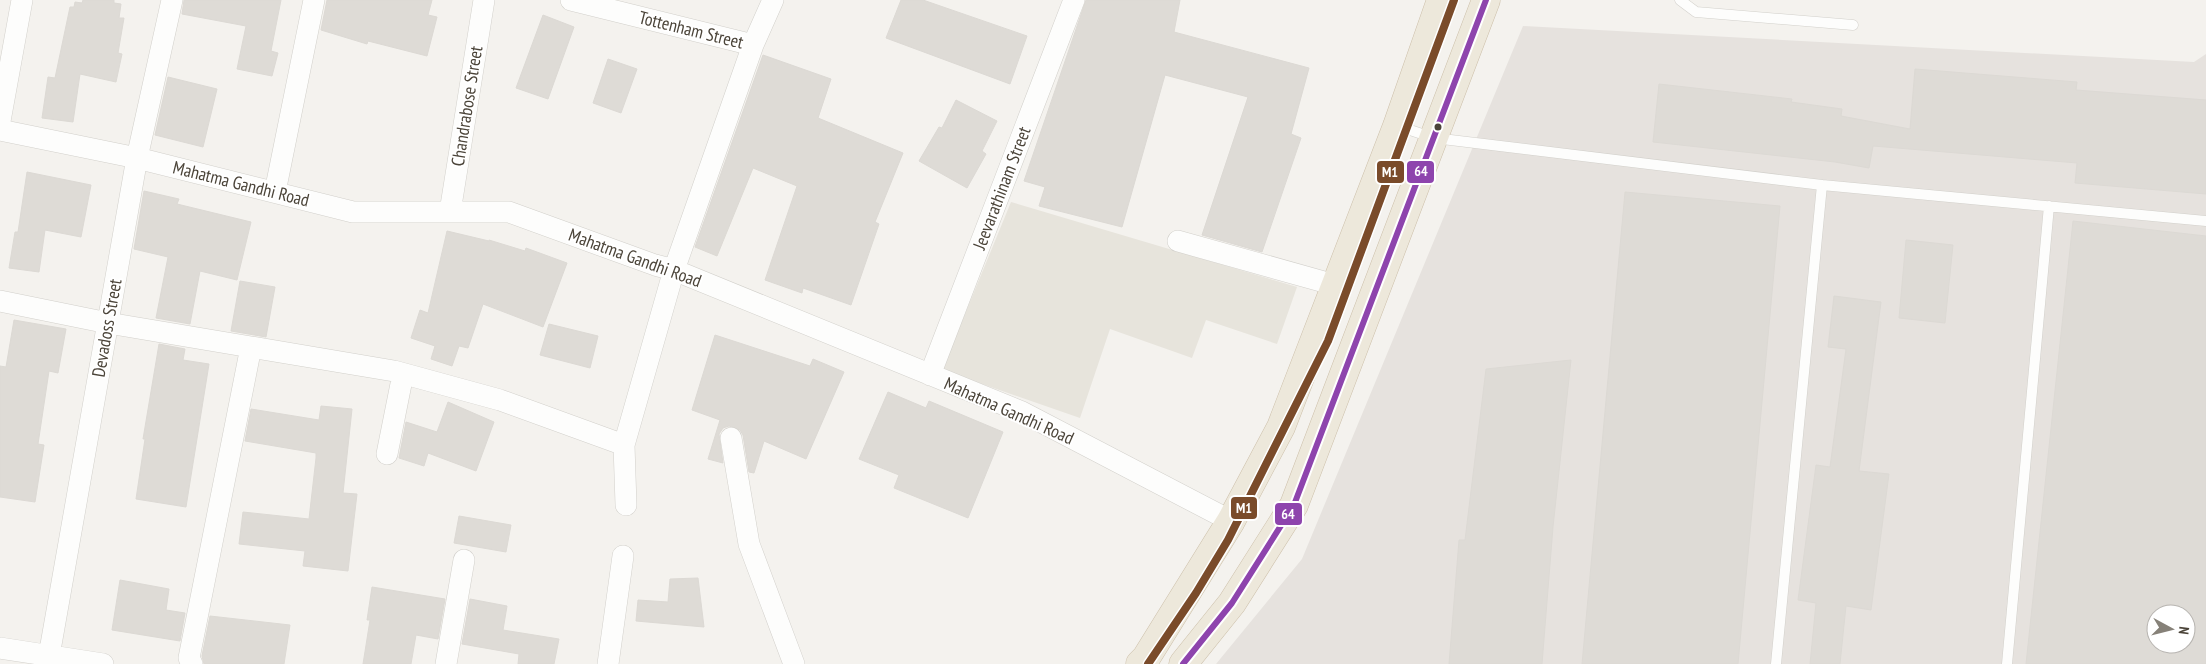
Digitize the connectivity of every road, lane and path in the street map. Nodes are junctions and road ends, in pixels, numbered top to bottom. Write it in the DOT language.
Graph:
graph roads {
  1 [pos="22,0"];
  2 [pos="172,0"];
  3 [pos="314,0"];
  4 [pos="484,0"];
  5 [pos="570,0"];
  6 [pos="772,0"];
  7 [pos="1074,0"];
  8 [pos="1441,0"];
  9 [pos="1486,0"];
  10 [pos="1680,0"];
  11 [pos="1853,25"];
  12 [pos="753,45"];
  13 [pos="0,121"];
  14 [pos="1397,126"];
  15 [pos="0,130"];
  16 [pos="1434,138"];
  17 [pos="137,158"];
  18 [pos="1822,185"];
  19 [pos="275,192"];
  20 [pos="2050,206"];
  21 [pos="450,212"];
  22 [pos="2206,220"];
  23 [pos="1178,241"];
  24 [pos="674,270"];
  25 [pos="1335,285"];
  26 [pos="0,301"];
  27 [pos="108,323"];
  28 [pos="251,347"];
  29 [pos="404,374"];
  30 [pos="930,376"];
  31 [pos="731,438"];
  32 [pos="624,445"];
  33 [pos="387,454"];
  34 [pos="626,505"];
  35 [pos="1231,521"];
  36 [pos="623,556"];
  37 [pos="464,560"];
  38 [pos="0,648"];
  39 [pos="49,656"];
  40 [pos="103,664"];
  41 [pos="192,664"];
  42 [pos="446,664"];
  43 [pos="608,664"];
  44 [pos="794,664"];
  45 [pos="1140,664"];
  46 [pos="1183,664"];
  47 [pos="1776,664"];
  48 [pos="2007,664"];
  1 -- 13 [label="street"];
  2 -- 17 [label="street, Devadoss Street"];
  3 -- 19 [label="street"];
  4 -- 21 [label="street, Chandrabose Street"];
  5 -- 12 [label="street, Tottenham Street"];
  6 -- 12 [label="street"];
  7 -- 30 [label="street, Jeevarathinam Street"];
  8 -- 14 [label="highway"];
  9 -- 16 [label="highway"];
  10 -- 11 [label="lane"];
  12 -- 24 [label="street"];
  14 -- 16 [label="lane"];
  14 -- 25 [label="highway"];
  15 -- 17 [label="street, Mahatma Gandhi Road"];
  16 -- 18 [label="lane"];
  16 -- 46 [label="highway"];
  17 -- 19 [label="street, Mahatma Gandhi Road"];
  17 -- 27 [label="street, Devadoss Street"];
  18 -- 20 [label="lane"];
  18 -- 47 [label="lane"];
  19 -- 21 [label="street, Mahatma Gandhi Road"];
  20 -- 22 [label="lane"];
  20 -- 48 [label="lane"];
  21 -- 24 [label="street, Mahatma Gandhi Road"];
  23 -- 25 [label="street"];
  24 -- 30 [label="street, Mahatma Gandhi Road"];
  24 -- 32 [label="street"];
  25 -- 35 [label="highway"];
  26 -- 27 [label="street"];
  27 -- 28 [label="street"];
  27 -- 39 [label="street, Devadoss Street"];
  28 -- 29 [label="street"];
  28 -- 41 [label="street"];
  29 -- 32 [label="street"];
  29 -- 33 [label="street"];
  30 -- 35 [label="street, Mahatma Gandhi Road"];
  31 -- 44 [label="street"];
  32 -- 34 [label="street"];
  35 -- 45 [label="highway"];
  36 -- 43 [label="street"];
  37 -- 42 [label="street"];
  38 -- 39 [label="street"];
  39 -- 40 [label="street"];
}
